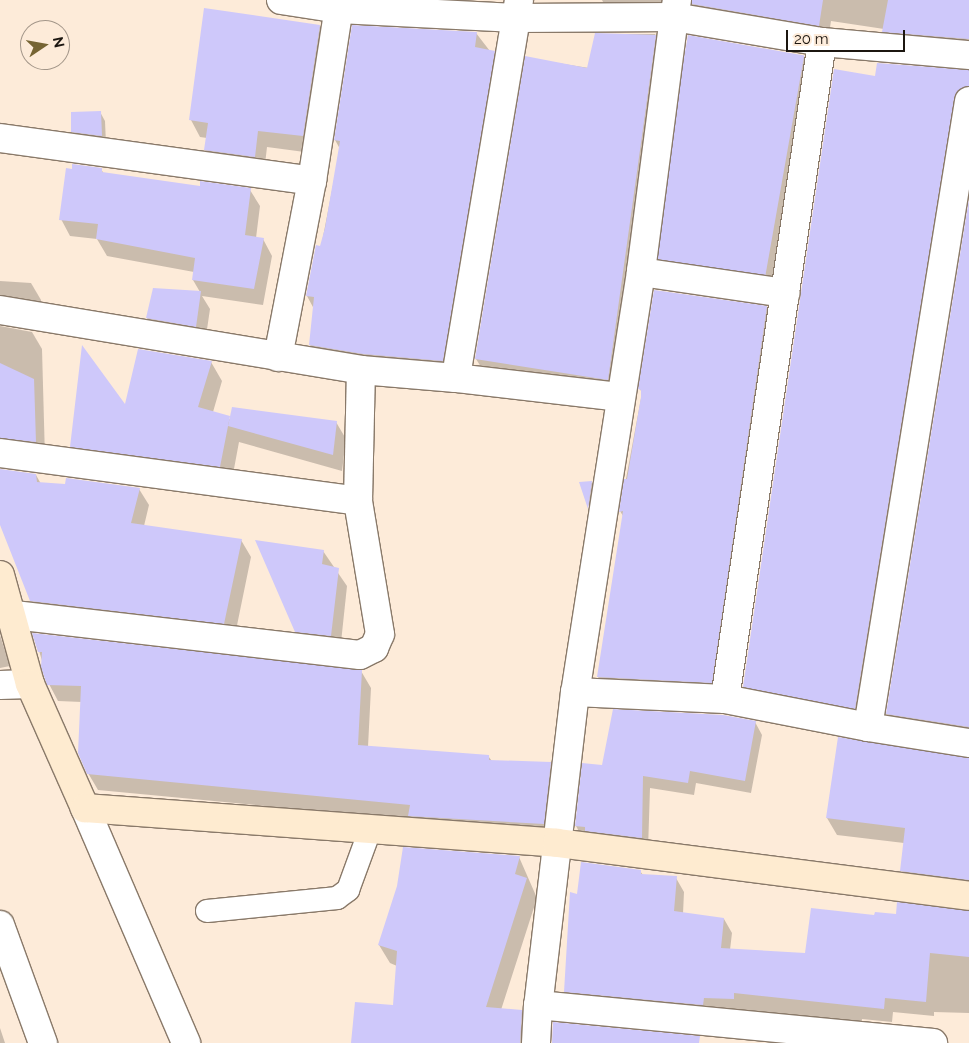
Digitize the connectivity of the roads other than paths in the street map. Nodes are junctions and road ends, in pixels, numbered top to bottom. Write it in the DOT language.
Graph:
graph roads {
  1 [pos="281,0"];
  2 [pos="339,5"];
  3 [pos="518,9"];
  4 [pos="676,9"];
  5 [pos="822,42"];
  6 [pos="969,55"];
  7 [pos="969,101"];
  8 [pos="0,138"];
  9 [pos="312,181"];
  10 [pos="641,272"];
  11 [pos="785,293"];
  12 [pos="0,310"];
  13 [pos="278,357"];
  14 [pos="361,370"];
  15 [pos="456,378"];
  16 [pos="620,397"];
  17 [pos="0,453"];
  18 [pos="358,501"];
  19 [pos="0,574"];
  20 [pos="14,615"];
  21 [pos="13,685"];
  22 [pos="575,692"];
  23 [pos="725,699"];
  24 [pos="868,727"];
  25 [pos="969,743"];
  26 [pos="85,808"];
  27 [pos="557,843"];
  28 [pos="365,844"];
  29 [pos="969,896"];
  30 [pos="207,911"];
  31 [pos="0,925"];
  32 [pos="538,1005"];
  33 [pos="43,1043"];
  34 [pos="186,1043"];
  35 [pos="536,1043"];
  36 [pos="933,1043"];
  1 -- 2 [label="street"];
  2 -- 3 [label="street"];
  2 -- 9 [label="street"];
  3 -- 4 [label="street"];
  3 -- 15 [label="street"];
  4 -- 5 [label="street"];
  4 -- 10 [label="street"];
  5 -- 6 [label="street"];
  5 -- 11 [label="street"];
  7 -- 24 [label="street"];
  8 -- 9 [label="street"];
  9 -- 13 [label="street"];
  10 -- 11 [label="street"];
  10 -- 16 [label="street"];
  11 -- 23 [label="street"];
  12 -- 13 [label="street"];
  13 -- 14 [label="street"];
  14 -- 15 [label="street"];
  14 -- 18 [label="street"];
  15 -- 16 [label="street"];
  16 -- 22 [label="street"];
  17 -- 18 [label="street"];
  18 -- 20 [label="street"];
  19 -- 20 [label="street"];
  20 -- 21 [label="street"];
  21 -- 26 [label="street"];
  22 -- 23 [label="street"];
  22 -- 27 [label="street"];
  23 -- 24 [label="street"];
  24 -- 25 [label="street"];
  26 -- 28 [label="street"];
  26 -- 34 [label="street"];
  27 -- 28 [label="street"];
  27 -- 29 [label="street"];
  27 -- 32 [label="street"];
  28 -- 30 [label="lane"];
  31 -- 33 [label="street"];
  32 -- 35 [label="street"];
  32 -- 36 [label="street"];
}
